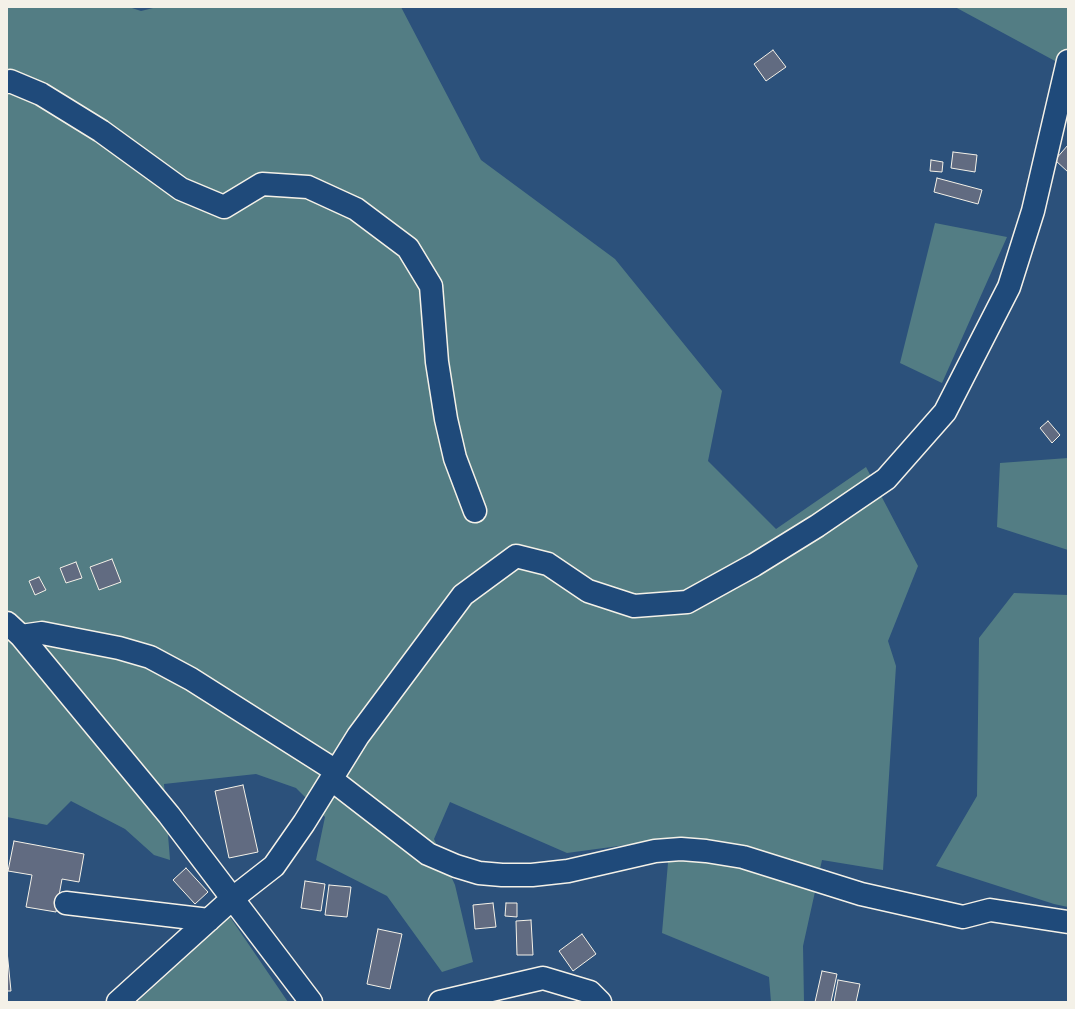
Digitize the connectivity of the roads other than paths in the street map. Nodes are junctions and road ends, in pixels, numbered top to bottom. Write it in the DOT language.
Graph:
graph roads {
  1 [pos="1068,61"];
  2 [pos="7,82"];
  3 [pos="474,511"];
  4 [pos="14,630"];
  5 [pos="334,775"];
  6 [pos="233,898"];
  7 [pos="66,903"];
  8 [pos="209,920"];
  9 [pos="1068,922"];
  10 [pos="118,1002"];
  11 [pos="311,1002"];
  12 [pos="440,1002"];
  13 [pos="600,1002"];
  1 -- 5 [label="street"];
  2 -- 3 [label="street"];
  4 -- 5 [label="street"];
  4 -- 6 [label="street"];
  5 -- 6 [label="street"];
  5 -- 9 [label="street"];
  6 -- 8 [label="street"];
  6 -- 11 [label="street"];
  7 -- 8 [label="street"];
  8 -- 10 [label="street"];
  12 -- 13 [label="street"];
}
